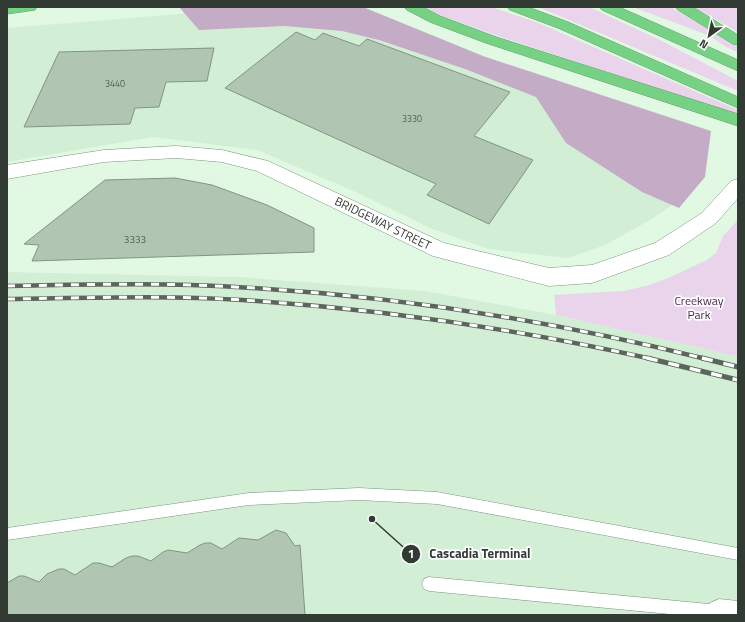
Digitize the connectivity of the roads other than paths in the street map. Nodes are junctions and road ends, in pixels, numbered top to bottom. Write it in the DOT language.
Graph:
graph roads {
  1 [pos="30,7"];
  2 [pos="412,7"];
  3 [pos="515,7"];
  4 [pos="607,7"];
  5 [pos="683,7"];
  6 [pos="7,10"];
  7 [pos="738,41"];
  8 [pos="738,66"];
  9 [pos="738,103"];
  10 [pos="738,120"];
  11 [pos="7,172"];
  12 [pos="738,186"];
  13 [pos="7,534"];
  14 [pos="738,554"];
  15 [pos="429,584"];
  16 [pos="725,614"];
  1 -- 6 [label="highway"];
  2 -- 10 [label="highway"];
  3 -- 9 [label="highway"];
  4 -- 8 [label="highway"];
  5 -- 7 [label="highway"];
  11 -- 12 [label="street, BRIDGEWAY STREET"];
  13 -- 14 [label="lane"];
  15 -- 16 [label="lane"];
}
